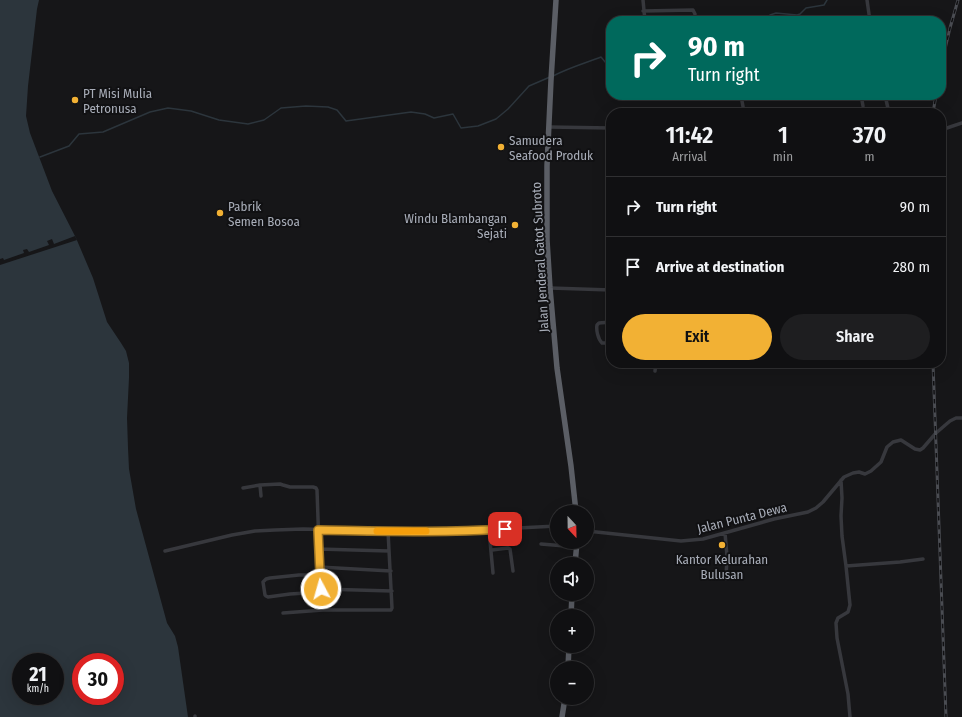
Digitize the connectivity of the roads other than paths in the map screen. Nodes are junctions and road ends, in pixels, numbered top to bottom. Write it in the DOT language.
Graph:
graph roads {
  1 [pos="556,0"];
  2 [pos="642,0"];
  3 [pos="867,0"];
  4 [pos="643,11"];
  5 [pos="644,16"];
  6 [pos="695,16"];
  7 [pos="869,16"];
  8 [pos="862,100"];
  9 [pos="863,106"];
  10 [pos="962,123"];
  11 [pos="549,127"];
  12 [pos="606,128"];
  13 [pos="946,128"];
  14 [pos="550,288"];
  15 [pos="606,290"];
  16 [pos="606,322"];
  17 [pos="606,343"];
  18 [pos="655,368"];
  19 [pos="655,371"];
  20 [pos="962,418"];
  21 [pos="841,480"];
  22 [pos="260,485"];
  23 [pos="243,488"];
  24 [pos="261,496"];
  25 [pos="575,505"];
  26 [pos="550,526"];
  27 [pos="318,530"];
  28 [pos="489,530"];
  29 [pos="388,531"];
  30 [pos="594,532"];
  31 [pos="725,533"];
  32 [pos="541,544"];
  33 [pos="550,544"];
  34 [pos="318,549"];
  35 [pos="492,550"];
  36 [pos="165,551"];
  37 [pos="389,551"];
  38 [pos="923,559"];
  39 [pos="846,566"];
  40 [pos="319,568"];
  41 [pos="390,571"];
  42 [pos="513,571"];
  43 [pos="493,573"];
  44 [pos="320,574"];
  45 [pos="726,578"];
  46 [pos="322,590"];
  47 [pos="392,591"];
  48 [pos="323,610"];
  49 [pos="284,613"];
  50 [pos="564,705"];
  51 [pos="562,717"];
  52 [pos="850,717"];
  1 -- 11 [label="highway, Jalan Jenderal Gatot Subroto"];
  2 -- 4 [label="street"];
  3 -- 7 [label="street"];
  4 -- 5 [label="street"];
  4 -- 6 [label="street"];
  8 -- 9 [label="street"];
  10 -- 13 [label="street"];
  11 -- 12 [label="street"];
  11 -- 14 [label="highway, Jalan Jenderal Gatot Subroto"];
  14 -- 15 [label="street"];
  14 -- 25 [label="highway, Jalan Jenderal Gatot Subroto"];
  16 -- 17 [label="street"];
  18 -- 19 [label="street"];
  20 -- 21 [label="street"];
  21 -- 31 [label="street, Jalan Punta Dewa"];
  21 -- 39 [label="street"];
  22 -- 23 [label="street"];
  22 -- 24 [label="street"];
  22 -- 27 [label="street"];
  26 -- 28 [label="street"];
  27 -- 29 [label="street"];
  27 -- 34 [label="street"];
  27 -- 36 [label="street"];
  28 -- 29 [label="street"];
  28 -- 35 [label="street"];
  29 -- 37 [label="street"];
  30 -- 31 [label="street, Jalan Punta Dewa"];
  31 -- 45 [label="street"];
  32 -- 33 [label="street"];
  34 -- 37 [label="street"];
  34 -- 40 [label="street"];
  35 -- 42 [label="street"];
  35 -- 43 [label="street"];
  37 -- 41 [label="street"];
  38 -- 39 [label="street"];
  39 -- 52 [label="street"];
  40 -- 41 [label="street"];
  40 -- 44 [label="street"];
  41 -- 47 [label="street"];
  44 -- 46 [label="street"];
  44 -- 46 [label="street"];
  46 -- 47 [label="street"];
  46 -- 48 [label="street"];
  47 -- 48 [label="street"];
  48 -- 49 [label="street"];
  50 -- 51 [label="highway"];
}
